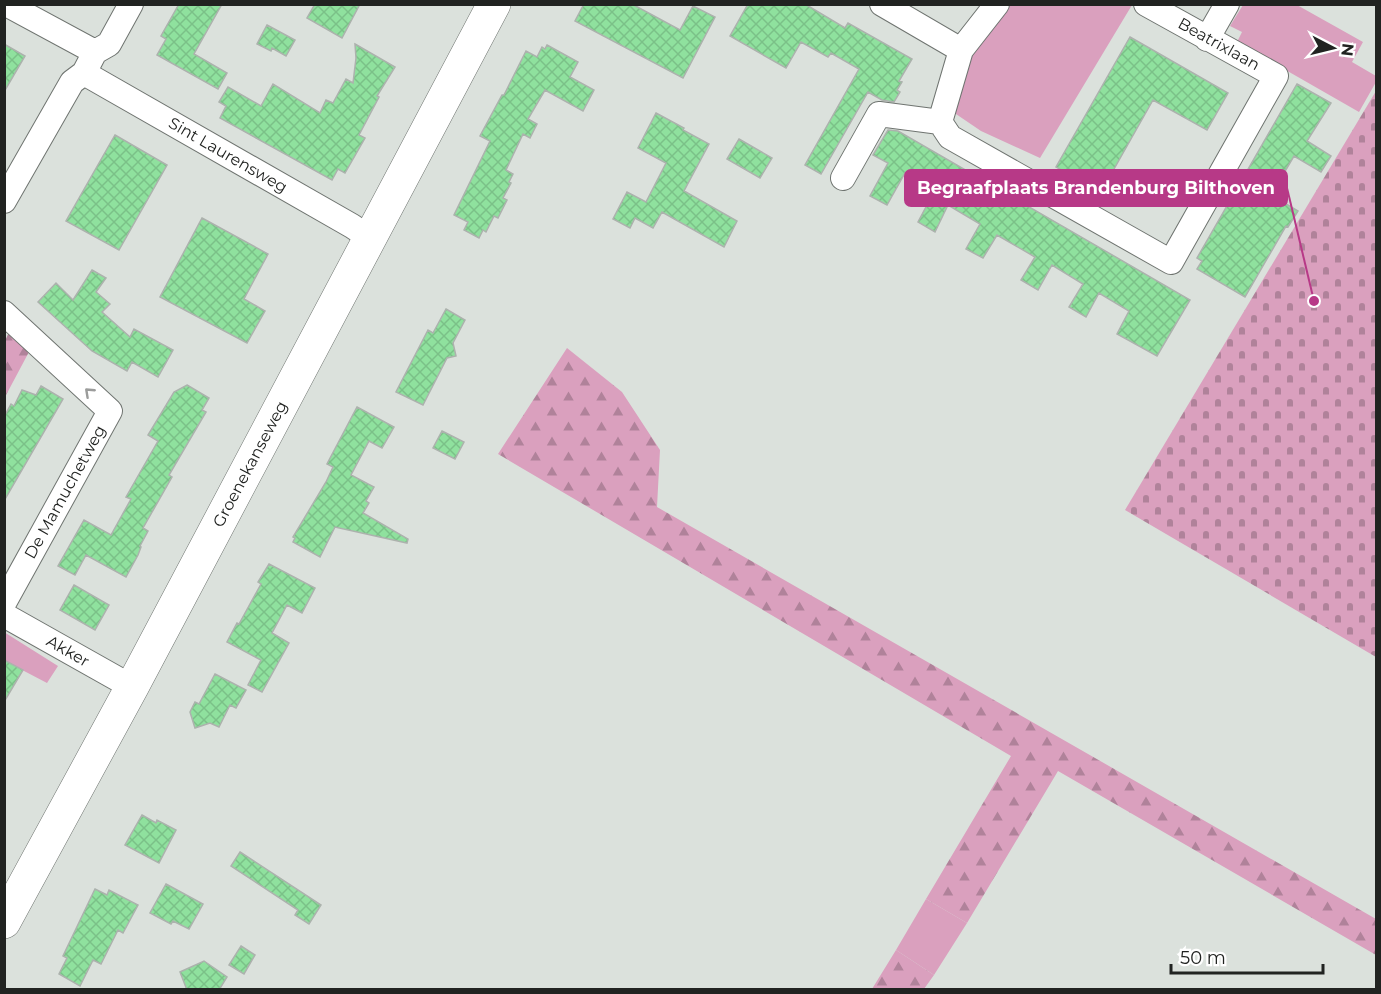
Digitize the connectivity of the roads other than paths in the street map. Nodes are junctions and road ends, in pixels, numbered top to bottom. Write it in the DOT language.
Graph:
graph roads {
  1 [pos="6,4"];
  2 [pos="131,4"];
  3 [pos="494,4"];
  4 [pos="882,4"];
  5 [pos="997,4"];
  6 [pos="1146,4"];
  7 [pos="1227,4"];
  8 [pos="1208,39"];
  9 [pos="961,50"];
  10 [pos="90,63"];
  11 [pos="940,122"];
  12 [pos="843,178"];
  13 [pos="4,201"];
  14 [pos="370,238"];
  15 [pos="4,314"];
  16 [pos="4,603"];
  17 [pos="4,615"];
  18 [pos="132,687"];
  19 [pos="4,921"];
  1 -- 10 [label="street, Sint Laurensweg"];
  2 -- 10 [label="street"];
  3 -- 14 [label="main road, Groenekanseweg"];
  4 -- 9 [label="street"];
  5 -- 9 [label="street"];
  6 -- 8 [label="street, Beatrixlaan"];
  7 -- 8 [label="street"];
  8 -- 11 [label="street, Beatrixlaan"];
  9 -- 11 [label="street"];
  10 -- 13 [label="street"];
  10 -- 14 [label="street, Sint Laurensweg"];
  11 -- 12 [label="street"];
  14 -- 18 [label="main road, Groenekanseweg"];
  16 -- 15 [label="street, De Mamuchetweg, one-way"];
  17 -- 18 [label="street, Akker"];
  18 -- 19 [label="main road, Groenekanseweg"];
}
